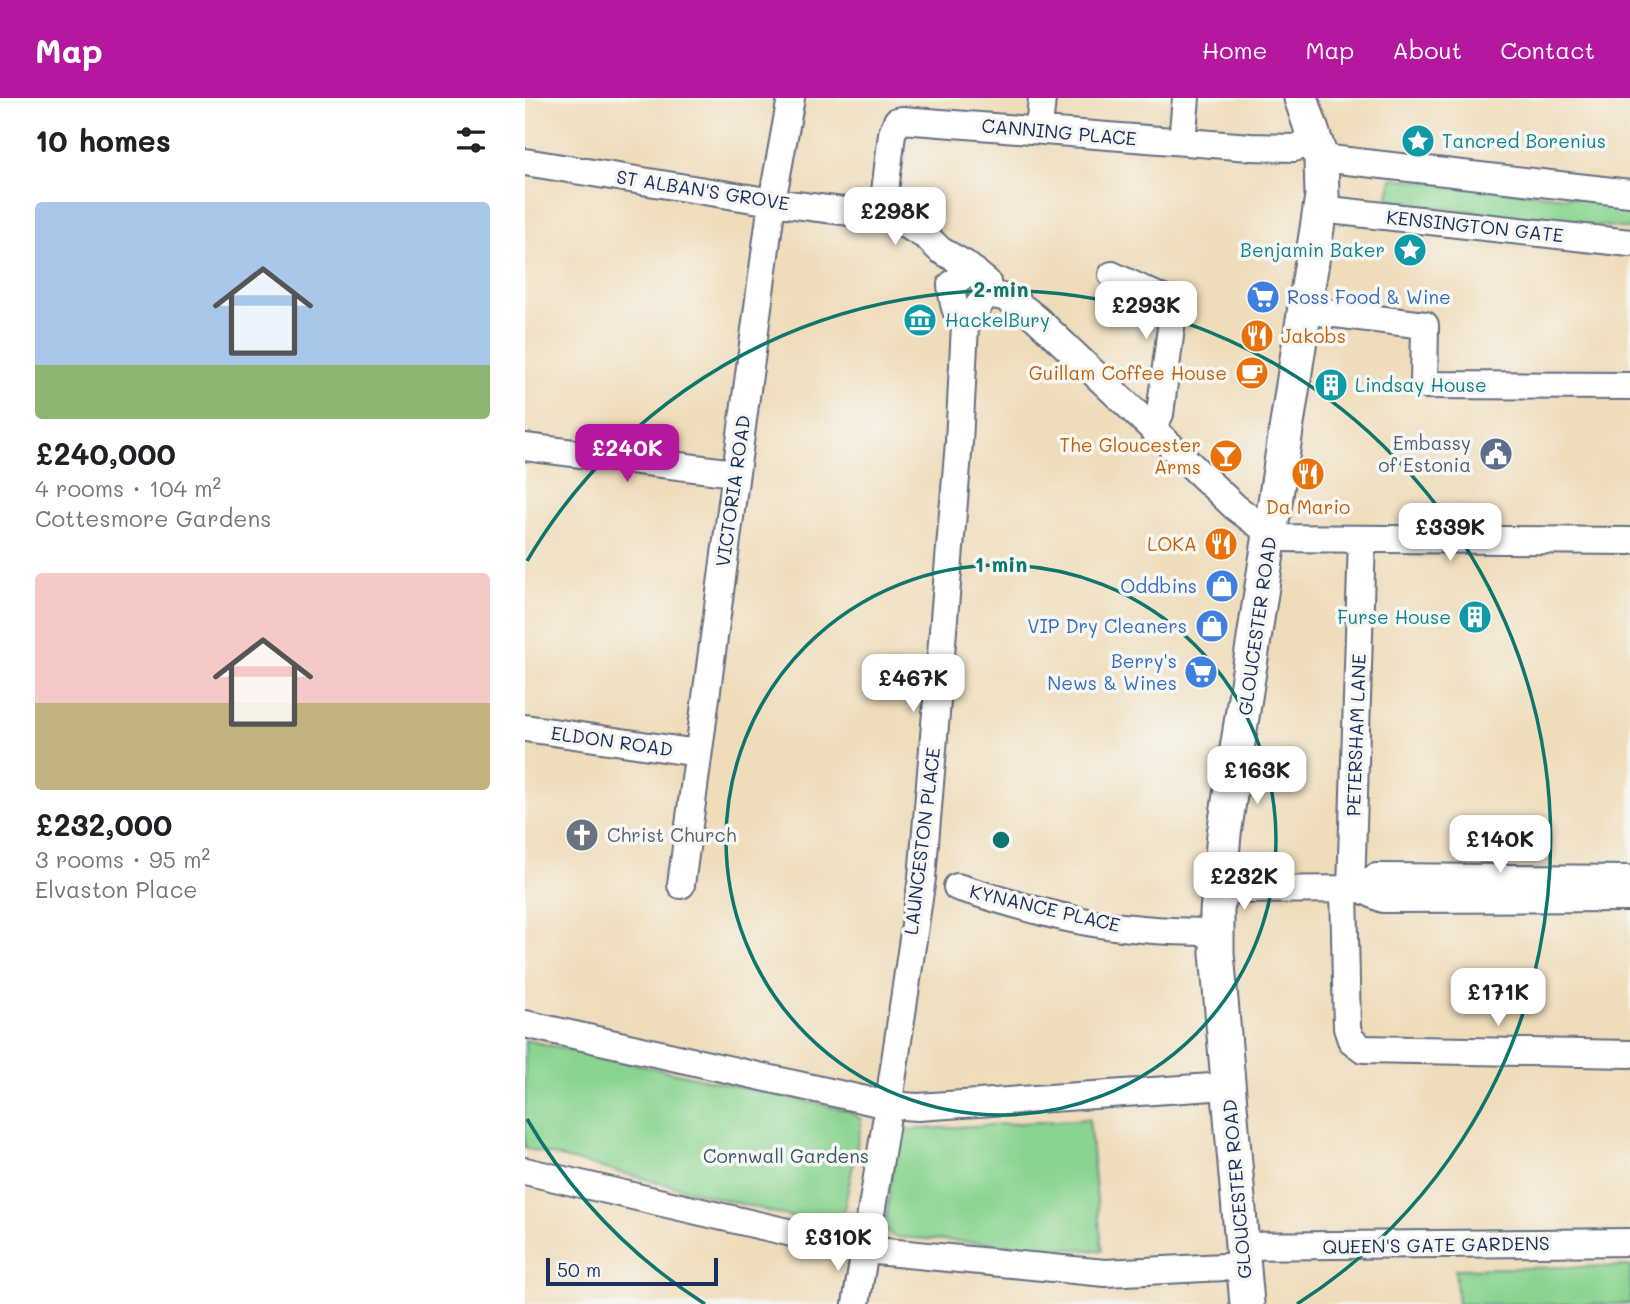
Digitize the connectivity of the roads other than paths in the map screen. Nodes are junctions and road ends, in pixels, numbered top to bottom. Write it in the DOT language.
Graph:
graph roads {
  1 [pos="791,98"];
  2 [pos="1042,98"];
  3 [pos="1185,98"];
  4 [pos="1301,98"];
  5 [pos="1039,130"];
  6 [pos="1182,141"];
  7 [pos="1319,149"];
  8 [pos="525,162"];
  9 [pos="1630,193"];
  10 [pos="772,202"];
  11 [pos="1320,209"];
  12 [pos="881,216"];
  13 [pos="1630,243"];
  14 [pos="974,271"];
  15 [pos="1112,275"];
  16 [pos="986,295"];
  17 [pos="1303,310"];
  18 [pos="965,325"];
  19 [pos="1630,386"];
  20 [pos="1150,427"];
  21 [pos="525,447"];
  22 [pos="735,473"];
  23 [pos="1271,533"];
  24 [pos="1362,539"];
  25 [pos="1630,541"];
  26 [pos="525,728"];
  27 [pos="698,753"];
  28 [pos="1630,879"];
  29 [pos="681,885"];
  30 [pos="957,887"];
  31 [pos="1352,889"];
  32 [pos="1218,890"];
  33 [pos="1630,898"];
  34 [pos="1216,932"];
  35 [pos="525,1024"];
  36 [pos="1630,1054"];
  37 [pos="1227,1086"];
  38 [pos="888,1105"];
  39 [pos="525,1171"];
  40 [pos="1630,1242"];
  41 [pos="865,1250"];
  42 [pos="1243,1256"];
  43 [pos="856,1304"];
  44 [pos="1247,1304"];
  1 -- 10 [label="street, VICTORIA ROAD"];
  2 -- 5 [label="street"];
  3 -- 6 [label="street"];
  4 -- 7 [label="main road"];
  5 -- 6 [label="street, CANNING PLACE"];
  5 -- 12 [label="street, CANNING PLACE"];
  6 -- 7 [label="street, CANNING PLACE"];
  7 -- 9 [label="street"];
  7 -- 11 [label="main road, GLOUCESTER ROAD"];
  8 -- 10 [label="street, ST ALBAN'S GROVE"];
  10 -- 12 [label="street, ST ALBAN'S GROVE"];
  10 -- 22 [label="street, VICTORIA ROAD"];
  11 -- 13 [label="street, KENSINGTON GATE"];
  11 -- 17 [label="main road, GLOUCESTER ROAD"];
  12 -- 14 [label="street, ST ALBAN'S GROVE"];
  14 -- 16 [label="street"];
  14 -- 18 [label="street, LAUNCESTON PLACE"];
  15 -- 20 [label="street"];
  16 -- 18 [label="street"];
  16 -- 20 [label="street"];
  17 -- 19 [label="street"];
  17 -- 23 [label="main road, GLOUCESTER ROAD"];
  18 -- 38 [label="street, LAUNCESTON PLACE"];
  20 -- 23 [label="street"];
  21 -- 22 [label="street"];
  22 -- 27 [label="street, VICTORIA ROAD"];
  23 -- 24 [label="street"];
  23 -- 32 [label="main road, GLOUCESTER ROAD"];
  24 -- 25 [label="street"];
  24 -- 31 [label="street, PETERSHAM LANE"];
  26 -- 27 [label="street, ELDON ROAD"];
  27 -- 29 [label="street, VICTORIA ROAD"];
  28 -- 31 [label="street"];
  30 -- 34 [label="street, KYNANCE PLACE"];
  31 -- 32 [label="street"];
  31 -- 33 [label="street"];
  31 -- 36 [label="street, PETERSHAM LANE"];
  32 -- 34 [label="main road, GLOUCESTER ROAD"];
  34 -- 37 [label="main road, GLOUCESTER ROAD"];
  35 -- 38 [label="street"];
  37 -- 38 [label="street"];
  37 -- 42 [label="main road, GLOUCESTER ROAD"];
  38 -- 41 [label="street"];
  39 -- 41 [label="street"];
  40 -- 42 [label="street, QUEEN'S GATE GARDENS"];
  41 -- 42 [label="street"];
  41 -- 43 [label="street"];
  42 -- 44 [label="main road, GLOUCESTER ROAD"];
}
